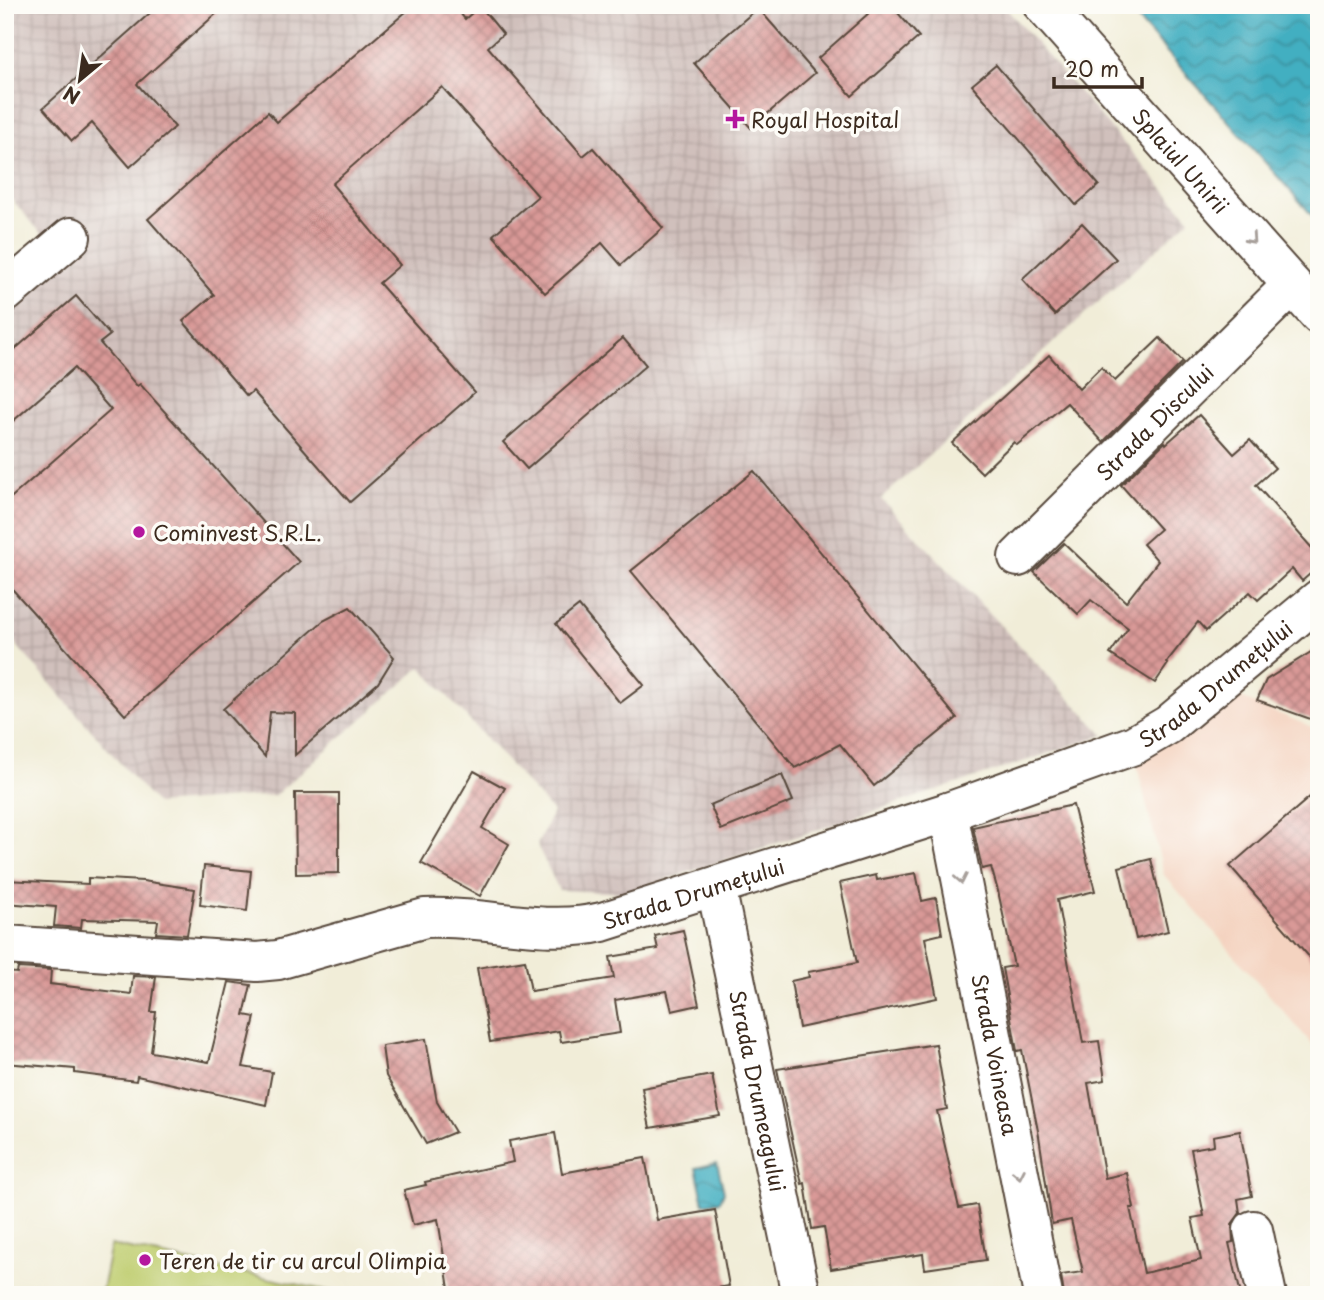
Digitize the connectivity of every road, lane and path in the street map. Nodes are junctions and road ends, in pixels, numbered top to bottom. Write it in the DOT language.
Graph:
graph roads {
  1 [pos="1043,5"];
  2 [pos="71,237"];
  3 [pos="1292,285"];
  4 [pos="5,293"];
  5 [pos="1319,315"];
  6 [pos="1018,557"];
  7 [pos="1319,599"];
  8 [pos="947,812"];
  9 [pos="716,887"];
  10 [pos="5,945"];
  11 [pos="1253,1230"];
  12 [pos="801,1295"];
  13 [pos="1043,1295"];
  14 [pos="1267,1295"];
  1 -- 3 [label="street, Splaiul Unirii, one-way"];
  2 -- 4 [label="street"];
  3 -- 5 [label="street, Splaiul Unirii"];
  3 -- 6 [label="street, Strada Discului"];
  7 -- 8 [label="street, Strada Drumețului"];
  8 -- 9 [label="street, Strada Drumețului"];
  8 -- 13 [label="street, Strada Voineasa, one-way"];
  9 -- 10 [label="street, Strada Drumețului"];
  9 -- 12 [label="street, Strada Drumeagului"];
  11 -- 14 [label="street"];
}
